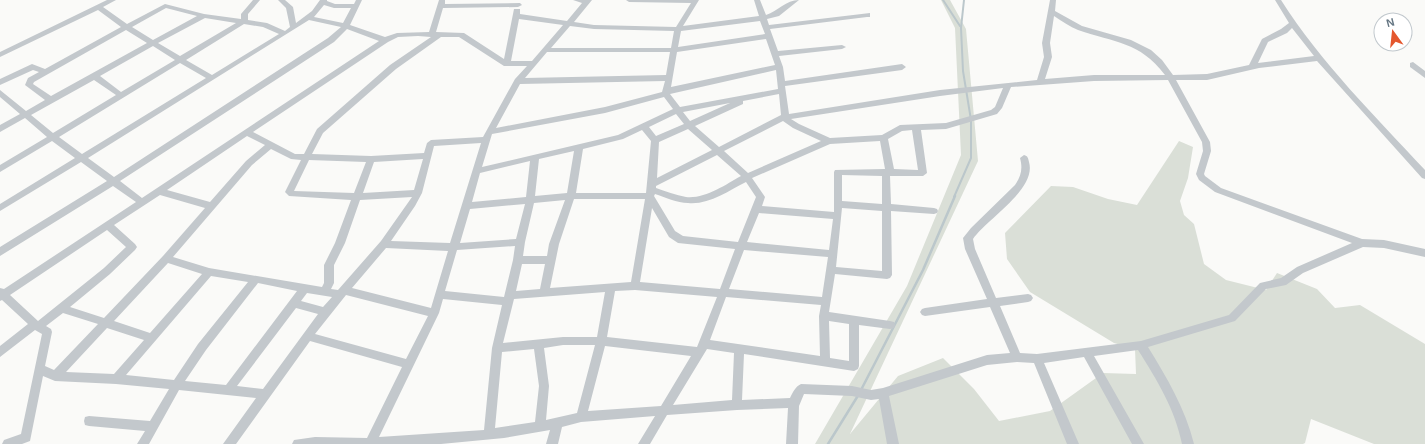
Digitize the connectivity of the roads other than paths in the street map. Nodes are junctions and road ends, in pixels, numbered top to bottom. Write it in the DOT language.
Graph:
graph roads {
  1 [pos="113,0"];
  2 [pos="257,0"];
  3 [pos="281,0"];
  4 [pos="576,0"];
  5 [pos="629,0"];
  6 [pos="695,0"];
  7 [pos="757,0"];
  8 [pos="796,0"];
  9 [pos="1053,0"];
  10 [pos="1278,0"];
  11 [pos="323,1"];
  12 [pos="588,1"];
  13 [pos="518,2"];
  14 [pos="167,3"];
  15 [pos="356,3"];
  16 [pos="441,3"];
  17 [pos="98,7"];
  18 [pos="1052,12"];
  19 [pos="867,15"];
  20 [pos="204,16"];
  21 [pos="516,16"];
  22 [pos="309,18"];
  23 [pos="764,18"];
  24 [pos="244,21"];
  25 [pos="566,24"];
  26 [pos="1292,24"];
  27 [pos="345,26"];
  28 [pos="126,27"];
  29 [pos="767,27"];
  30 [pos="294,28"];
  31 [pos="678,29"];
  32 [pos="284,33"];
  33 [pos="436,34"];
  34 [pos="770,36"];
  35 [pos="385,40"];
  36 [pos="152,43"];
  37 [pos="842,47"];
  38 [pos="545,50"];
  39 [pos="674,50"];
  40 [pos="775,54"];
  41 [pos="0,55"];
  42 [pos="1319,58"];
  43 [pos="180,60"];
  44 [pos="534,63"];
  45 [pos="507,64"];
  46 [pos="1413,65"];
  47 [pos="779,67"];
  48 [pos="902,67"];
  49 [pos="1252,67"];
  50 [pos="45,72"];
  51 [pos="1425,75"];
  52 [pos="94,76"];
  53 [pos="211,78"];
  54 [pos="669,78"];
  55 [pos="1171,78"];
  56 [pos="518,81"];
  57 [pos="0,82"];
  58 [pos="1040,82"];
  59 [pos="1008,85"];
  60 [pos="782,88"];
  61 [pos="666,92"];
  62 [pos="0,93"];
  63 [pos="122,96"];
  64 [pos="754,96"];
  65 [pos="51,100"];
  66 [pos="677,110"];
  67 [pos="25,115"];
  68 [pos="785,117"];
  69 [pos="689,125"];
  70 [pos="644,126"];
  71 [pos="916,127"];
  72 [pos="0,129"];
  73 [pos="247,132"];
  74 [pos="487,136"];
  75 [pos="54,138"];
  76 [pos="884,138"];
  77 [pos="655,140"];
  78 [pos="829,141"];
  79 [pos="270,145"];
  80 [pos="579,147"];
  81 [pos="718,151"];
  82 [pos="427,156"];
  83 [pos="81,157"];
  84 [pos="535,157"];
  85 [pos="307,158"];
  86 [pos="1024,158"];
  87 [pos="371,159"];
  88 [pos="0,169"];
  89 [pos="477,171"];
  90 [pos="888,172"];
  91 [pos="1425,176"];
  92 [pos="747,177"];
  93 [pos="114,181"];
  94 [pos="651,190"];
  95 [pos="159,191"];
  96 [pos="418,193"];
  97 [pos="357,196"];
  98 [pos="571,196"];
  99 [pos="530,200"];
  100 [pos="142,202"];
  101 [pos="838,204"];
  102 [pos="210,206"];
  103 [pos="467,206"];
  104 [pos="0,208"];
  105 [pos="886,208"];
  106 [pos="757,209"];
  107 [pos="934,211"];
  108 [pos="838,216"];
  109 [pos="108,225"];
  110 [pos="520,242"];
  111 [pos="1362,243"];
  112 [pos="384,244"];
  113 [pos="741,245"];
  114 [pos="454,247"];
  115 [pos="0,252"];
  116 [pos="1425,253"];
  117 [pos="833,254"];
  118 [pos="166,259"];
  119 [pos="518,260"];
  120 [pos="551,260"];
  121 [pos="830,270"];
  122 [pos="208,272"];
  123 [pos="256,279"];
  124 [pos="635,286"];
  125 [pos="305,288"];
  126 [pos="611,288"];
  127 [pos="325,292"];
  128 [pos="544,292"];
  129 [pos="342,293"];
  130 [pos="723,293"];
  131 [pos="1,294"];
  132 [pos="440,295"];
  133 [pos="509,298"];
  134 [pos="1028,298"];
  135 [pos="826,301"];
  136 [pos="992,302"];
  137 [pos="294,303"];
  138 [pos="61,308"];
  139 [pos="325,312"];
  140 [pos="925,312"];
  141 [pos="434,313"];
  142 [pos="824,316"];
  143 [pos="854,320"];
  144 [pos="105,324"];
  145 [pos="37,325"];
  146 [pos="890,325"];
  147 [pos="307,336"];
  148 [pos="152,338"];
  149 [pos="601,341"];
  150 [pos="538,344"];
  151 [pos="1141,345"];
  152 [pos="497,348"];
  153 [pos="701,348"];
  154 [pos="739,349"];
  155 [pos="0,352"];
  156 [pos="1087,353"];
  157 [pos="1018,357"];
  158 [pos="1037,359"];
  159 [pos="825,362"];
  160 [pos="408,364"];
  161 [pos="40,369"];
  162 [pos="55,376"];
  163 [pos="116,379"];
  164 [pos="176,386"];
  165 [pos="229,389"];
  166 [pos="883,393"];
  167 [pos="264,394"];
  168 [pos="794,403"];
  169 [pos="737,405"];
  170 [pos="665,411"];
  171 [pos="581,417"];
  172 [pos="89,421"];
  173 [pos="557,424"];
  174 [pos="153,426"];
  175 [pos="540,426"];
  176 [pos="489,433"];
  177 [pos="461,440"];
  178 [pos="8,444"];
  179 [pos="143,444"];
  180 [pos="229,444"];
  181 [pos="299,444"];
  182 [pos="370,444"];
  183 [pos="552,444"];
  184 [pos="644,444"];
  185 [pos="792,444"];
  186 [pos="893,444"];
  187 [pos="1073,444"];
  188 [pos="1138,444"];
  189 [pos="1188,444"];
  1 -- 17 [label="street"];
  2 -- 24 [label="street"];
  3 -- 30 [label="street"];
  4 -- 12 [label="street"];
  5 -- 6 [label="street"];
  6 -- 31 [label="street"];
  7 -- 23 [label="street"];
  8 -- 23 [label="street"];
  9 -- 18 [label="street"];
  10 -- 26 [label="street"];
  11 -- 15 [label="street"];
  11 -- 22 [label="street"];
  12 -- 25 [label="street"];
  13 -- 16 [label="street"];
  13 -- 21 [label="street"];
  14 -- 20 [label="street"];
  14 -- 28 [label="street"];
  15 -- 27 [label="street"];
  16 -- 33 [label="street"];
  17 -- 28 [label="street"];
  17 -- 41 [label="street"];
  18 -- 55 [label="street"];
  18 -- 58 [label="street"];
  19 -- 29 [label="street"];
  20 -- 24 [label="street"];
  20 -- 36 [label="street"];
  21 -- 25 [label="street"];
  21 -- 45 [label="street"];
  22 -- 27 [label="street"];
  22 -- 30 [label="street"];
  23 -- 29 [label="street"];
  23 -- 31 [label="street"];
  24 -- 32 [label="street"];
  24 -- 43 [label="street"];
  25 -- 31 [label="street"];
  25 -- 38 [label="street"];
  26 -- 42 [label="street"];
  26 -- 49 [label="street"];
  27 -- 35 [label="street"];
  27 -- 93 [label="street"];
  28 -- 36 [label="street"];
  28 -- 50 [label="street"];
  29 -- 34 [label="street"];
  30 -- 32 [label="street"];
  31 -- 39 [label="street"];
  32 -- 53 [label="street"];
  33 -- 35 [label="street"];
  33 -- 45 [label="street"];
  33 -- 85 [label="street"];
  34 -- 39 [label="street"];
  34 -- 40 [label="street"];
  35 -- 73 [label="street"];
  36 -- 43 [label="street"];
  36 -- 52 [label="street"];
  37 -- 40 [label="street"];
  38 -- 39 [label="street"];
  38 -- 44 [label="street"];
  39 -- 54 [label="street"];
  40 -- 47 [label="street"];
  42 -- 49 [label="street"];
  42 -- 91 [label="street"];
  43 -- 53 [label="street"];
  43 -- 63 [label="street"];
  44 -- 45 [label="street"];
  44 -- 56 [label="street"];
  46 -- 51 [label="street"];
  47 -- 60 [label="street"];
  47 -- 61 [label="street"];
  48 -- 60 [label="street"];
  49 -- 55 [label="street"];
  50 -- 57 [label="street"];
  50 -- 65 [label="street"];
  52 -- 63 [label="street"];
  52 -- 65 [label="street"];
  53 -- 83 [label="street"];
  54 -- 56 [label="street"];
  54 -- 61 [label="street"];
  55 -- 58 [label="street"];
  55 -- 111 [label="street"];
  56 -- 74 [label="street"];
  58 -- 59 [label="street"];
  59 -- 68 [label="street"];
  59 -- 71 [label="street"];
  60 -- 64 [label="street"];
  60 -- 68 [label="street"];
  61 -- 66 [label="street"];
  61 -- 74 [label="street"];
  62 -- 67 [label="street"];
  63 -- 75 [label="street"];
  64 -- 66 [label="street"];
  64 -- 69 [label="street"];
  65 -- 67 [label="street"];
  66 -- 69 [label="street"];
  66 -- 70 [label="street"];
  67 -- 72 [label="street"];
  67 -- 75 [label="street"];
  68 -- 78 [label="street"];
  68 -- 81 [label="street"];
  69 -- 77 [label="street"];
  69 -- 81 [label="street"];
  70 -- 77 [label="street"];
  70 -- 80 [label="street"];
  71 -- 76 [label="street"];
  71 -- 90 [label="street"];
  73 -- 79 [label="street"];
  73 -- 95 [label="street"];
  74 -- 82 [label="street"];
  74 -- 89 [label="street"];
  75 -- 83 [label="street"];
  75 -- 88 [label="street"];
  76 -- 78 [label="street"];
  76 -- 90 [label="street"];
  77 -- 94 [label="street"];
  78 -- 92 [label="street"];
  79 -- 85 [label="street"];
  79 -- 102 [label="street"];
  80 -- 84 [label="street"];
  80 -- 98 [label="street"];
  81 -- 92 [label="street"];
  81 -- 94 [label="street"];
  82 -- 87 [label="street"];
  82 -- 96 [label="street"];
  83 -- 93 [label="street"];
  83 -- 104 [label="street"];
  84 -- 89 [label="street"];
  84 -- 99 [label="street"];
  85 -- 87 [label="street"];
  85 -- 97 [label="street"];
  86 -- 136 [label="street"];
  87 -- 97 [label="street"];
  89 -- 103 [label="street"];
  90 -- 101 [label="street"];
  90 -- 105 [label="street"];
  92 -- 94 [label="street"];
  92 -- 106 [label="street"];
  93 -- 100 [label="street"];
  93 -- 115 [label="street"];
  94 -- 98 [label="street"];
  94 -- 113 [label="street"];
  94 -- 124 [label="street"];
  95 -- 100 [label="street"];
  95 -- 102 [label="street"];
  96 -- 97 [label="street"];
  96 -- 112 [label="street"];
  97 -- 127 [label="street"];
  98 -- 99 [label="street"];
  98 -- 120 [label="street"];
  99 -- 103 [label="street"];
  99 -- 110 [label="street"];
  100 -- 109 [label="street"];
  101 -- 105 [label="street"];
  101 -- 108 [label="street"];
  102 -- 118 [label="street"];
  103 -- 114 [label="street"];
  105 -- 107 [label="street"];
  105 -- 121 [label="street"];
  106 -- 108 [label="street"];
  106 -- 113 [label="street"];
  108 -- 117 [label="street"];
  109 -- 131 [label="street"];
  109 -- 138 [label="street"];
  110 -- 114 [label="street"];
  110 -- 119 [label="street"];
  111 -- 116 [label="street"];
  111 -- 151 [label="street"];
  112 -- 114 [label="street"];
  112 -- 129 [label="street"];
  113 -- 117 [label="street"];
  113 -- 130 [label="street"];
  114 -- 132 [label="street"];
  117 -- 121 [label="street"];
  118 -- 122 [label="street"];
  118 -- 144 [label="street"];
  119 -- 120 [label="street"];
  119 -- 133 [label="street"];
  120 -- 128 [label="street"];
  121 -- 135 [label="street"];
  122 -- 123 [label="street"];
  122 -- 148 [label="street"];
  123 -- 125 [label="street"];
  123 -- 164 [label="street"];
  124 -- 126 [label="street"];
  124 -- 130 [label="street"];
  125 -- 127 [label="street"];
  125 -- 137 [label="street"];
  126 -- 128 [label="street"];
  126 -- 149 [label="street"];
  127 -- 129 [label="street"];
  128 -- 133 [label="street"];
  129 -- 139 [label="street"];
  129 -- 141 [label="street"];
  130 -- 135 [label="street"];
  130 -- 153 [label="street"];
  131 -- 145 [label="street"];
  132 -- 133 [label="street"];
  132 -- 141 [label="street"];
  133 -- 152 [label="street"];
  134 -- 136 [label="street"];
  135 -- 142 [label="street"];
  136 -- 140 [label="street"];
  136 -- 157 [label="street"];
  137 -- 139 [label="street"];
  137 -- 165 [label="street"];
  138 -- 144 [label="street"];
  138 -- 145 [label="street"];
  139 -- 147 [label="street"];
  141 -- 160 [label="street"];
  142 -- 143 [label="street"];
  142 -- 159 [label="street"];
  143 -- 146 [label="street"];
  143 -- 159 [label="street"];
  144 -- 148 [label="street"];
  144 -- 162 [label="street"];
  145 -- 155 [label="street"];
  145 -- 161 [label="street"];
  147 -- 160 [label="street"];
  147 -- 167 [label="street"];
  148 -- 163 [label="street"];
  149 -- 150 [label="street"];
  149 -- 153 [label="street"];
  149 -- 171 [label="street"];
  150 -- 152 [label="street"];
  150 -- 175 [label="street"];
  151 -- 156 [label="street"];
  151 -- 189 [label="street"];
  152 -- 176 [label="street"];
  153 -- 154 [label="street"];
  153 -- 170 [label="street"];
  154 -- 159 [label="street"];
  154 -- 169 [label="street"];
  156 -- 158 [label="street"];
  156 -- 188 [label="street"];
  157 -- 158 [label="street"];
  157 -- 166 [label="street"];
  158 -- 187 [label="street"];
  160 -- 182 [label="street"];
  161 -- 162 [label="street"];
  161 -- 178 [label="street"];
  162 -- 163 [label="street"];
  163 -- 164 [label="street"];
  164 -- 165 [label="street"];
  164 -- 174 [label="street"];
  165 -- 167 [label="street"];
  166 -- 168 [label="street"];
  166 -- 186 [label="street"];
  167 -- 180 [label="street"];
  168 -- 169 [label="street"];
  168 -- 185 [label="street"];
  169 -- 170 [label="street"];
  170 -- 171 [label="street"];
  170 -- 184 [label="street"];
  171 -- 173 [label="street"];
  172 -- 174 [label="street"];
  173 -- 175 [label="street"];
  173 -- 183 [label="street"];
  174 -- 179 [label="street"];
  175 -- 176 [label="street"];
  176 -- 177 [label="street"];
  177 -- 182 [label="street"];
  181 -- 182 [label="street"];
}
